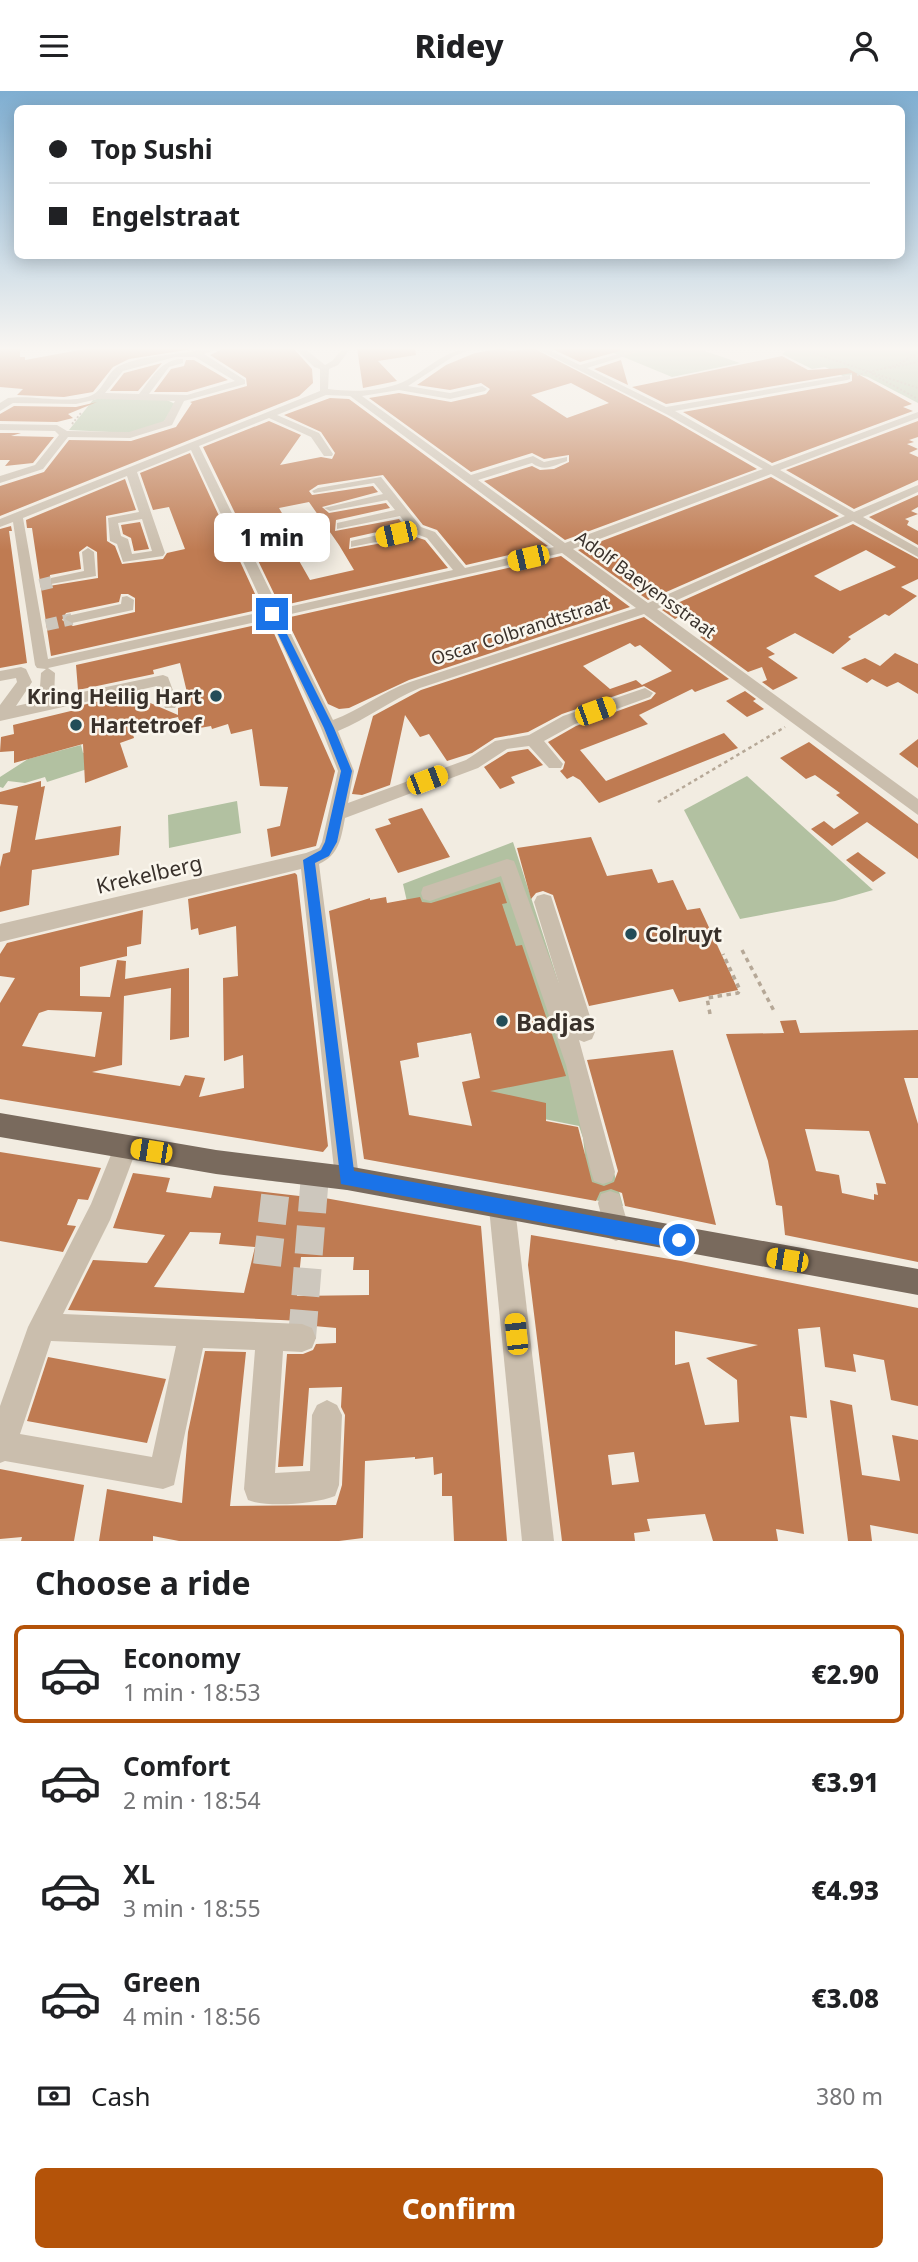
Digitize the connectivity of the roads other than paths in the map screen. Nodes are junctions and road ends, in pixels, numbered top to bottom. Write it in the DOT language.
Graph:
graph roads {
  1 [pos="172,416"];
  2 [pos="268,416"];
  3 [pos="272,416"];
  4 [pos="382,416"];
  5 [pos="676,416"];
  6 [pos="916,416"];
  7 [pos="0,428"];
  8 [pos="65,433"];
  9 [pos="194,446"];
  10 [pos="328,454"];
  11 [pos="563,459"];
  12 [pos="131,470"];
  13 [pos="772,470"];
  14 [pos="470,479"];
  15 [pos="0,480"];
  16 [pos="918,488"];
  17 [pos="318,491"];
  18 [pos="390,496"];
  19 [pos="330,508"];
  20 [pos="403,512"];
  21 [pos="147,514"];
  22 [pos="15,517"];
  23 [pos="854,517"];
  24 [pos="0,523"];
  25 [pos="341,526"];
  26 [pos="417,530"];
  27 [pos="355,544"];
  28 [pos="564,549"];
  29 [pos="88,552"];
  30 [pos="918,553"];
  31 [pos="462,573"];
  32 [pos="57,581"];
  33 [pos="127,600"];
  34 [pos="646,609"];
  35 [pos="272,614"];
  36 [pos="72,619"];
  37 [pos="45,669"];
  38 [pos="0,676"];
  39 [pos="645,693"];
  40 [pos="170,704"];
  41 [pos="46,705"];
  42 [pos="1,715"];
  43 [pos="329,728"];
  44 [pos="533,740"];
  45 [pos="555,764"];
  46 [pos="918,808"];
  47 [pos="337,814"];
  48 [pos="309,860"];
  49 [pos="430,893"];
  50 [pos="544,902"];
  51 [pos="0,933"];
  52 [pos="584,1032"];
  53 [pos="0,1125"];
  54 [pos="125,1148"];
  55 [pos="603,1172"];
  56 [pos="347,1178"];
  57 [pos="502,1208"];
  58 [pos="918,1282"];
  59 [pos="42,1327"];
  60 [pos="192,1334"];
  61 [pos="270,1338"];
  62 [pos="302,1338"];
  63 [pos="327,1415"];
  64 [pos="1,1447"];
  65 [pos="538,1541"];
  1 -- 8 [label="street"];
  2 -- 9 [label="street"];
  3 -- 10 [label="street"];
  4 -- 14 [label="street, Adolf Baeyensstraat"];
  5 -- 13 [label="street"];
  6 -- 13 [label="street"];
  7 -- 8 [label="street"];
  8 -- 15 [label="street"];
  9 -- 12 [label="street"];
  9 -- 35 [label="street"];
  11 -- 14 [label="street"];
  12 -- 21 [label="street"];
  12 -- 22 [label="street"];
  13 -- 23 [label="street"];
  13 -- 28 [label="street"];
  14 -- 28 [label="street, Adolf Baeyensstraat"];
  16 -- 23 [label="street, Oscar Colbrandtstraat"];
  17 -- 18 [label="street"];
  18 -- 19 [label="street"];
  18 -- 20 [label="street"];
  20 -- 25 [label="street"];
  20 -- 26 [label="street"];
  21 -- 21 [label="street"];
  22 -- 24 [label="street"];
  22 -- 37 [label="street"];
  23 -- 30 [label="street"];
  23 -- 34 [label="street, Oscar Colbrandtstraat"];
  26 -- 27 [label="street"];
  26 -- 31 [label="street"];
  28 -- 31 [label="street"];
  28 -- 34 [label="street, Adolf Baeyensstraat"];
  29 -- 32 [label="street"];
  31 -- 35 [label="street"];
  33 -- 36 [label="street"];
  34 -- 43 [label="street, Oscar Colbrandtstraat"];
  34 -- 46 [label="street, Adolf Baeyensstraat"];
  35 -- 37 [label="street"];
  35 -- 43 [label="street"];
  37 -- 41 [label="street"];
  38 -- 42 [label="street"];
  39 -- 44 [label="street"];
  40 -- 41 [label="street"];
  41 -- 42 [label="street"];
  43 -- 47 [label="street"];
  44 -- 45 [label="street"];
  44 -- 47 [label="street"];
  47 -- 48 [label="street"];
  48 -- 51 [label="street, Krekelberg"];
  48 -- 56 [label="street"];
  49 -- 55 [label="street"];
  50 -- 52 [label="street"];
  53 -- 54 [label="main road"];
  54 -- 56 [label="main road"];
  54 -- 59 [label="street"];
  56 -- 57 [label="main road"];
  57 -- 58 [label="main road"];
  57 -- 65 [label="street"];
  59 -- 60 [label="street"];
  59 -- 64 [label="street"];
  60 -- 61 [label="street"];
  60 -- 64 [label="street"];
  61 -- 62 [label="street"];
  61 -- 63 [label="street"];
}
